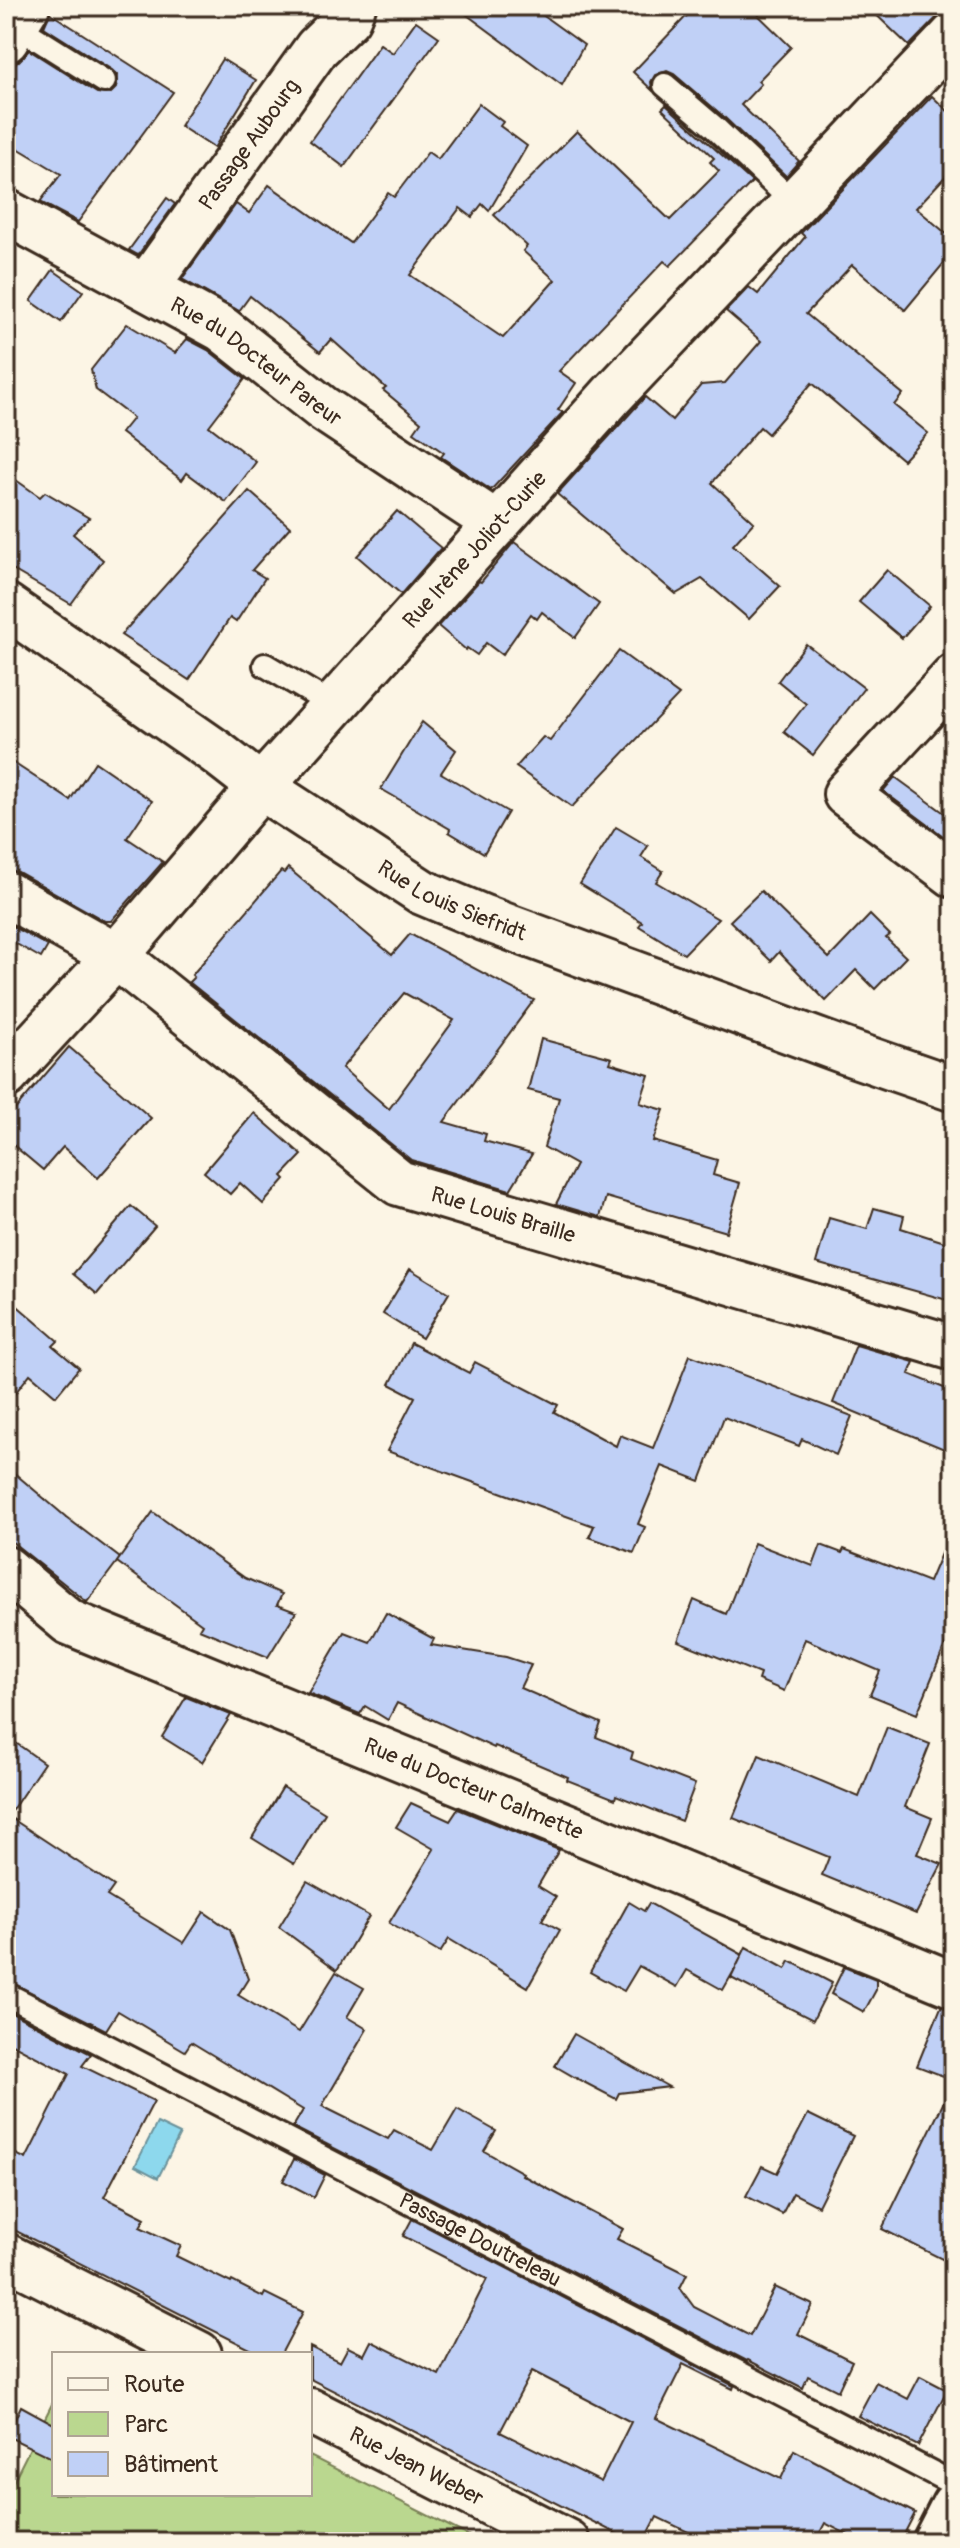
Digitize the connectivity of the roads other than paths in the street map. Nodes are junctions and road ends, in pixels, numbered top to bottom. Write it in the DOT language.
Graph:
graph roads {
  1 [pos="353,6"];
  2 [pos="16,24"];
  3 [pos="954,35"];
  4 [pos="104,81"];
  5 [pos="665,85"];
  6 [pos="795,204"];
  7 [pos="6,212"];
  8 [pos="146,287"];
  9 [pos="497,524"];
  10 [pos="6,606"];
  11 [pos="265,665"];
  12 [pos="954,677"];
  13 [pos="334,706"];
  14 [pos="261,787"];
  15 [pos="954,875"];
  16 [pos="6,894"];
  17 [pos="116,956"];
  18 [pos="6,1075"];
  19 [pos="954,1089"];
  20 [pos="954,1348"];
  21 [pos="6,1569"];
  22 [pos="954,1985"];
  23 [pos="6,1994"];
  24 [pos="6,2256"];
  25 [pos="195,2352"];
  26 [pos="312,2412"];
  27 [pos="954,2484"];
  28 [pos="954,2505"];
  29 [pos="567,2542"];
  30 [pos="935,2542"];
  1 -- 8 [label="street, Passage Aubourg"];
  2 -- 4 [label="lane"];
  3 -- 6 [label="street, Rue Irène Joliot-Curie"];
  5 -- 6 [label="lane"];
  6 -- 9 [label="street, Rue Irène Joliot-Curie"];
  7 -- 8 [label="street, Rue du Docteur Pareur"];
  8 -- 9 [label="street, Rue du Docteur Pareur"];
  9 -- 13 [label="street, Rue Irène Joliot-Curie"];
  10 -- 14 [label="street, Rue Louis Siefridt"];
  11 -- 13 [label="lane"];
  12 -- 15 [label="street"];
  13 -- 14 [label="street, Rue Irène Joliot-Curie"];
  14 -- 17 [label="street, Rue Irène Joliot-Curie"];
  14 -- 19 [label="street, Rue Louis Siefridt"];
  16 -- 17 [label="street, Rue Louis Braille"];
  17 -- 18 [label="street, Rue Irène Joliot-Curie"];
  17 -- 20 [label="street, Rue Louis Braille"];
  21 -- 22 [label="street, Rue du Docteur Calmette"];
  23 -- 27 [label="lane, Passage Doutreleau"];
  24 -- 25 [label="street"];
  26 -- 29 [label="street, Rue Jean Weber"];
  28 -- 30 [label="street"];
}
